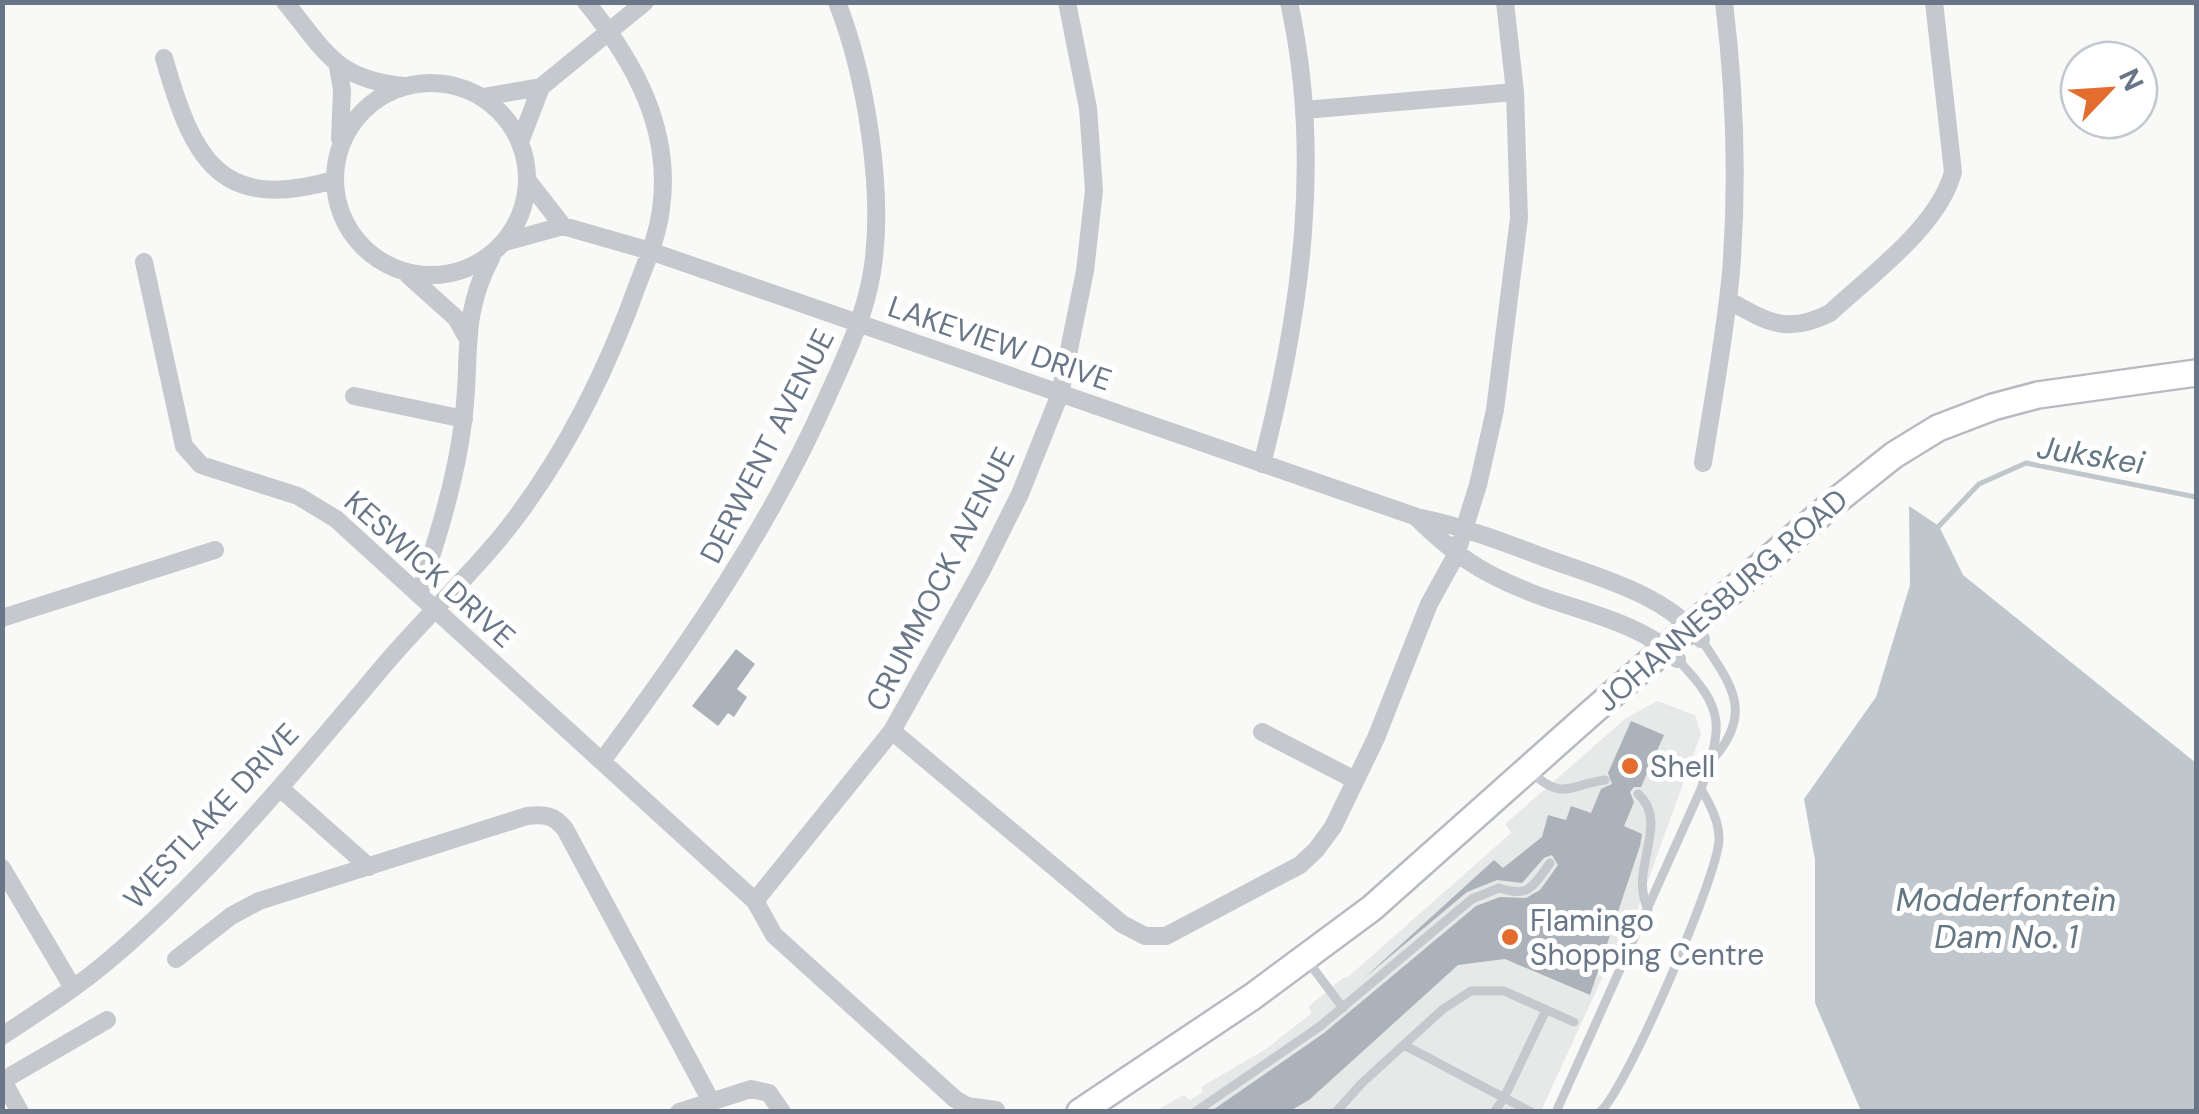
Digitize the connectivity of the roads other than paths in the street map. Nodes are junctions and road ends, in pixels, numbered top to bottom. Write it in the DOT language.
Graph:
graph roads {
  1 [pos="284,2"];
  2 [pos="586,2"];
  3 [pos="644,2"];
  4 [pos="837,2"];
  5 [pos="1067,2"];
  6 [pos="1289,2"];
  7 [pos="1505,2"];
  8 [pos="1724,2"];
  9 [pos="1934,2"];
  10 [pos="609,30"];
  11 [pos="164,58"];
  12 [pos="338,67"];
  13 [pos="404,86"];
  14 [pos="540,87"];
  15 [pos="1515,92"];
  16 [pos="483,97"];
  17 [pos="1304,110"];
  18 [pos="520,142"];
  19 [pos="339,150"];
  20 [pos="334,180"];
  21 [pos="528,181"];
  22 [pos="562,226"];
  23 [pos="500,247"];
  24 [pos="650,251"];
  25 [pos="144,262"];
  26 [pos="403,272"];
  27 [pos="1728,300"];
  28 [pos="860,322"];
  29 [pos="466,336"];
  30 [pos="2196,374"];
  31 [pos="1060,394"];
  32 [pos="354,396"];
  33 [pos="464,419"];
  34 [pos="1262,464"];
  35 [pos="1703,464"];
  36 [pos="1417,518"];
  37 [pos="1466,527"];
  38 [pos="216,550"];
  39 [pos="1456,555"];
  40 [pos="1597,576"];
  41 [pos="418,594"];
  42 [pos="434,608"];
  43 [pos="1587,612"];
  44 [pos="2,618"];
  45 [pos="1696,633"];
  46 [pos="1672,654"];
  47 [pos="892,731"];
  48 [pos="1262,732"];
  49 [pos="602,761"];
  50 [pos="1710,762"];
  51 [pos="1534,774"];
  52 [pos="1355,780"];
  53 [pos="1605,780"];
  54 [pos="280,788"];
  55 [pos="1701,789"];
  56 [pos="1638,794"];
  57 [pos="1550,863"];
  58 [pos="369,866"];
  59 [pos="2,868"];
  60 [pos="754,901"];
  61 [pos="1648,909"];
  62 [pos="176,959"];
  63 [pos="1310,964"];
  64 [pos="73,988"];
  65 [pos="1343,1008"];
  66 [pos="1546,1010"];
  67 [pos="107,1020"];
  68 [pos="1574,1022"];
  69 [pos="2,1036"];
  70 [pos="1404,1045"];
  71 [pos="3,1080"];
  72 [pos="1504,1098"];
  73 [pos="711,1102"];
  74 [pos="996,1110"];
  75 [pos="20,1112"];
  76 [pos="679,1112"];
  77 [pos="782,1112"];
  78 [pos="1080,1112"];
  79 [pos="1102,1112"];
  80 [pos="1195,1112"];
  81 [pos="1336,1112"];
  82 [pos="1494,1112"];
  83 [pos="1530,1112"];
  84 [pos="1556,1112"];
  85 [pos="1600,1112"];
  1 -- 12 [label="street"];
  2 -- 10 [label="street, WESTLAKE DRIVE"];
  3 -- 10 [label="street"];
  4 -- 28 [label="street, DERWENT AVENUE"];
  5 -- 31 [label="street, CRUMMOCK AVENUE"];
  6 -- 17 [label="street"];
  7 -- 15 [label="street"];
  8 -- 27 [label="street"];
  9 -- 27 [label="street"];
  10 -- 14 [label="street"];
  10 -- 24 [label="street, WESTLAKE DRIVE"];
  11 -- 20 [label="street"];
  12 -- 13 [label="street"];
  12 -- 19 [label="street"];
  13 -- 16 [label="street"];
  13 -- 19 [label="street"];
  14 -- 16 [label="street"];
  14 -- 18 [label="street"];
  15 -- 17 [label="street"];
  15 -- 37 [label="street"];
  16 -- 18 [label="street"];
  17 -- 34 [label="street"];
  18 -- 21 [label="street"];
  19 -- 20 [label="street"];
  20 -- 26 [label="street"];
  21 -- 22 [label="street"];
  21 -- 23 [label="street"];
  22 -- 23 [label="street"];
  22 -- 24 [label="street, LAKEVIEW DRIVE"];
  23 -- 26 [label="street"];
  23 -- 29 [label="street"];
  24 -- 28 [label="street, LAKEVIEW DRIVE"];
  24 -- 42 [label="street, WESTLAKE DRIVE"];
  25 -- 41 [label="street, KESWICK DRIVE"];
  26 -- 29 [label="street"];
  27 -- 35 [label="street"];
  28 -- 31 [label="street, LAKEVIEW DRIVE"];
  28 -- 49 [label="street, DERWENT AVENUE"];
  29 -- 33 [label="street"];
  30 -- 45 [label="street, JOHANNESBURG ROAD"];
  31 -- 34 [label="street, LAKEVIEW DRIVE"];
  31 -- 47 [label="street, CRUMMOCK AVENUE"];
  32 -- 33 [label="street"];
  33 -- 41 [label="street"];
  34 -- 36 [label="street, LAKEVIEW DRIVE"];
  36 -- 37 [label="street, LAKEVIEW DRIVE"];
  36 -- 39 [label="street, LAKEVIEW DRIVE"];
  37 -- 39 [label="street"];
  37 -- 40 [label="street, LAKEVIEW DRIVE"];
  38 -- 44 [label="street"];
  39 -- 43 [label="street, LAKEVIEW DRIVE"];
  39 -- 52 [label="street"];
  40 -- 43 [label="street"];
  40 -- 45 [label="street, LAKEVIEW DRIVE"];
  41 -- 42 [label="street, KESWICK DRIVE"];
  42 -- 49 [label="street, KESWICK DRIVE"];
  42 -- 54 [label="street, WESTLAKE DRIVE"];
  43 -- 46 [label="street, LAKEVIEW DRIVE"];
  45 -- 46 [label="street, JOHANNESBURG ROAD"];
  45 -- 50 [label="lane"];
  46 -- 50 [label="lane"];
  46 -- 51 [label="street, JOHANNESBURG ROAD"];
  47 -- 52 [label="street"];
  47 -- 60 [label="street, CRUMMOCK AVENUE"];
  48 -- 52 [label="street"];
  49 -- 60 [label="street, KESWICK DRIVE"];
  50 -- 55 [label="lane"];
  51 -- 53 [label="lane"];
  51 -- 63 [label="street, JOHANNESBURG ROAD"];
  54 -- 58 [label="street"];
  54 -- 64 [label="street, WESTLAKE DRIVE"];
  55 -- 61 [label="lane"];
  55 -- 85 [label="lane"];
  56 -- 61 [label="lane"];
  57 -- 65 [label="lane"];
  58 -- 62 [label="street"];
  58 -- 73 [label="street"];
  59 -- 64 [label="street"];
  60 -- 74 [label="street, KESWICK DRIVE"];
  61 -- 84 [label="lane"];
  63 -- 65 [label="lane"];
  63 -- 78 [label="street, JOHANNESBURG ROAD"];
  63 -- 79 [label="street, JOHANNESBURG ROAD"];
  64 -- 69 [label="street, WESTLAKE DRIVE"];
  65 -- 80 [label="lane"];
  66 -- 68 [label="lane"];
  66 -- 70 [label="lane"];
  66 -- 72 [label="lane"];
  67 -- 71 [label="street"];
  70 -- 72 [label="lane"];
  70 -- 81 [label="lane"];
  71 -- 75 [label="street"];
  72 -- 82 [label="lane"];
  72 -- 83 [label="lane"];
  73 -- 76 [label="street"];
  73 -- 77 [label="street"];
}
